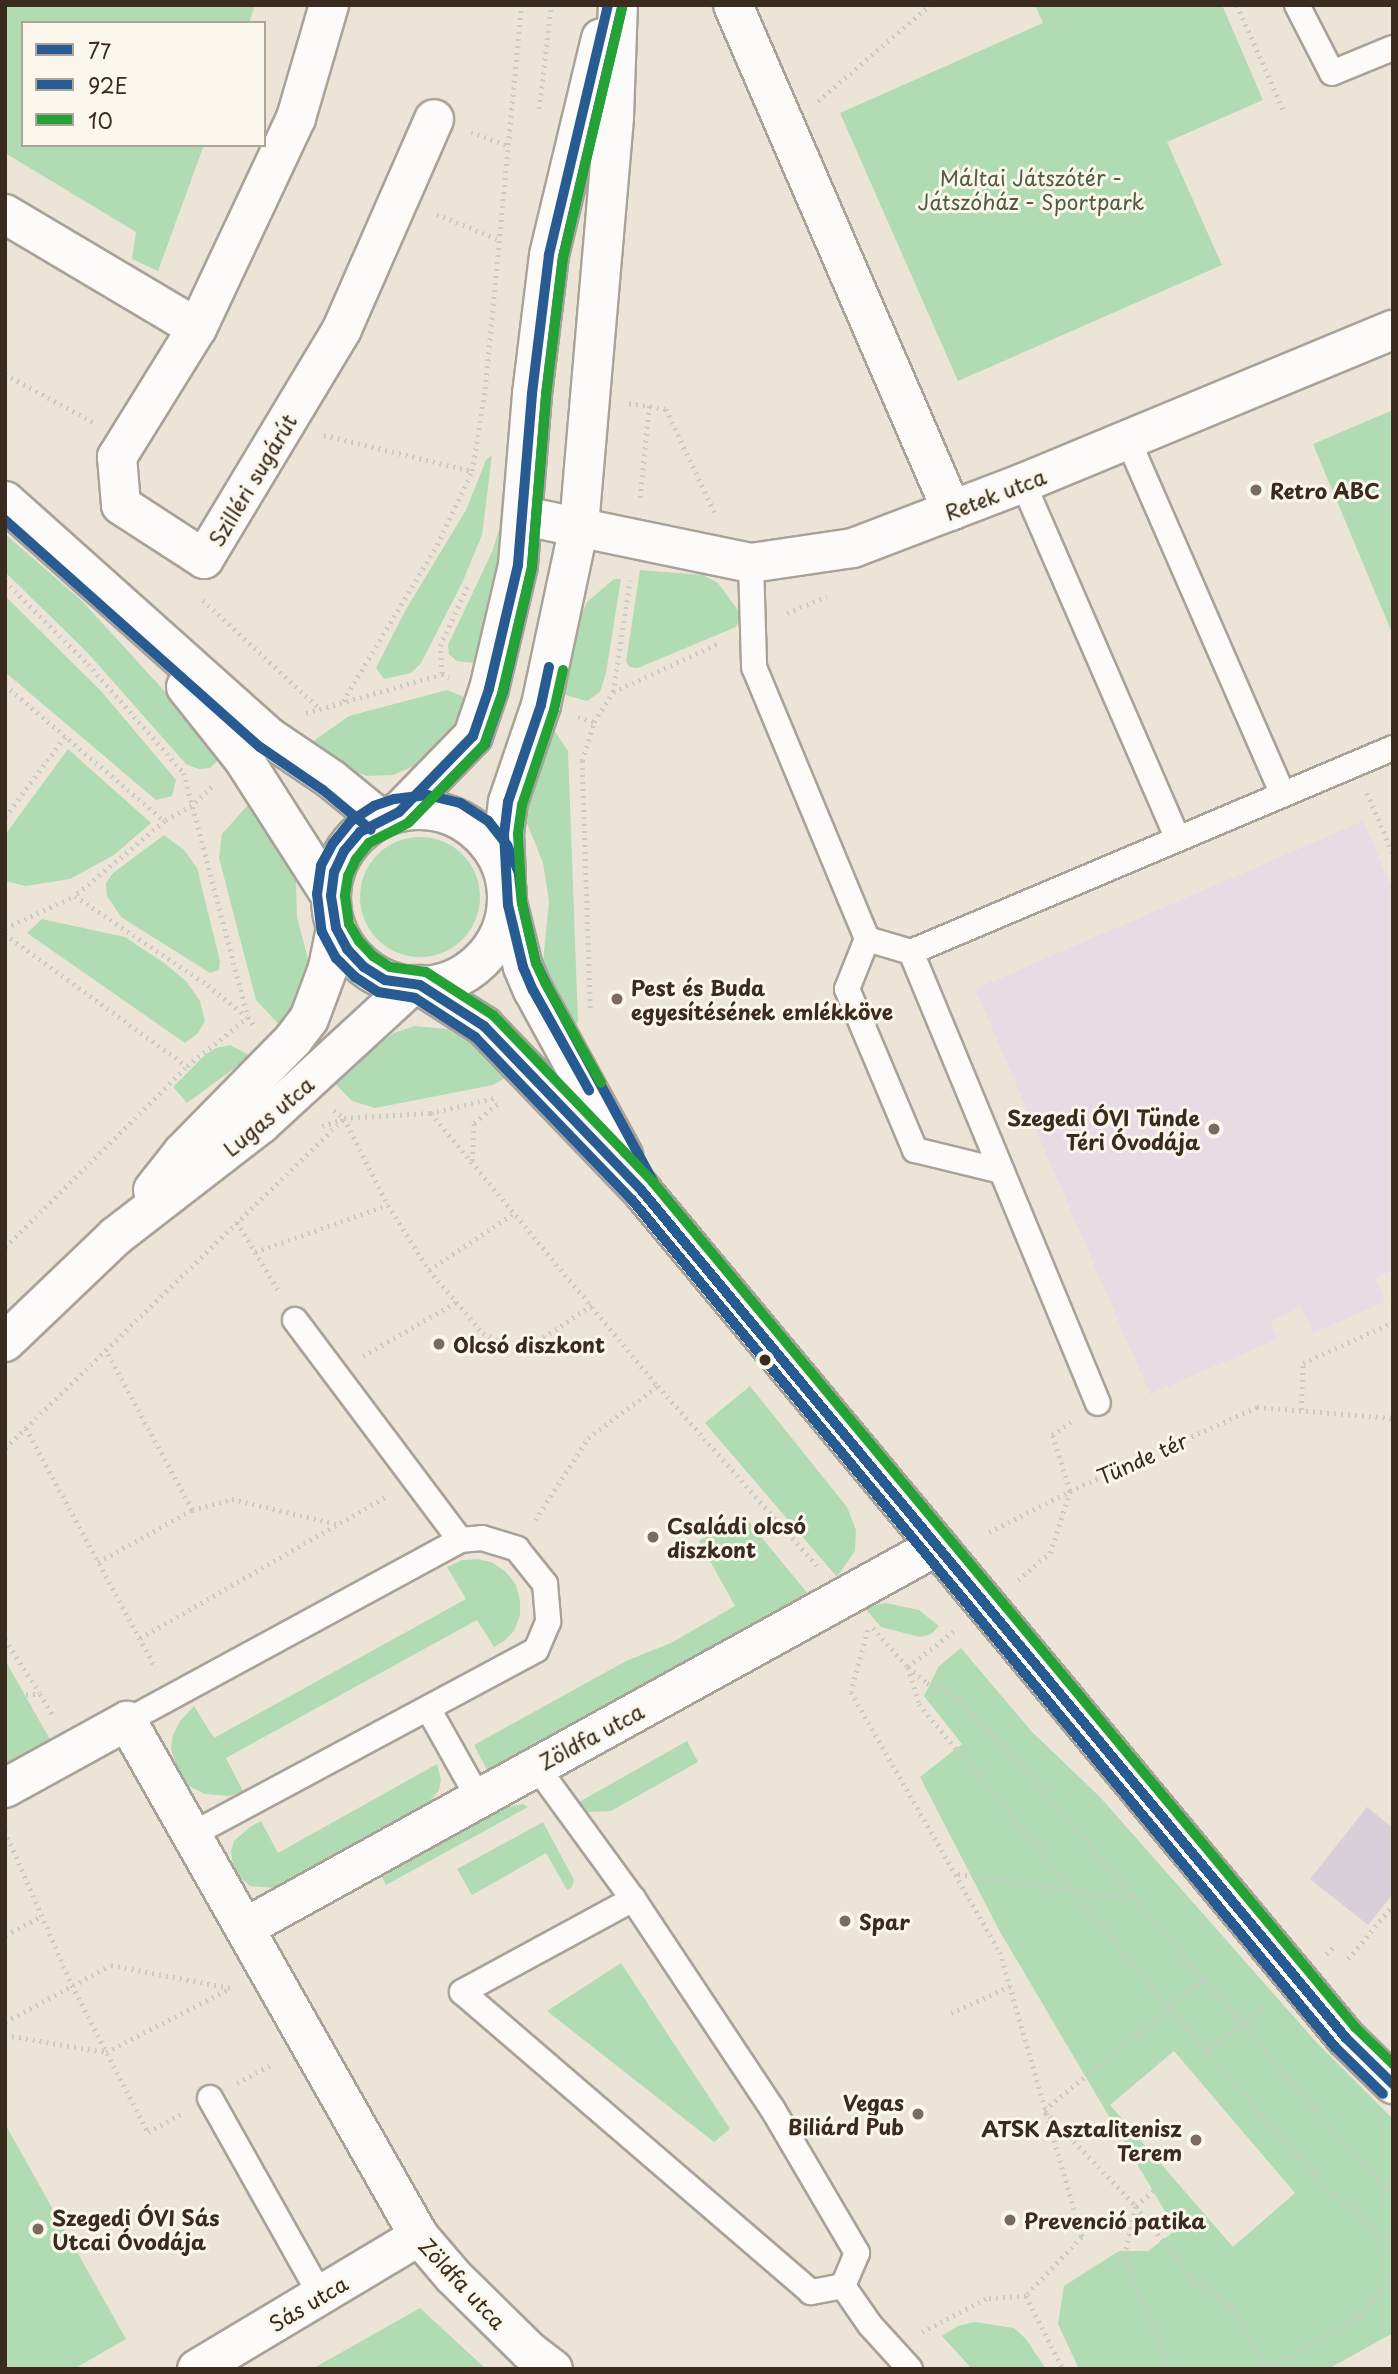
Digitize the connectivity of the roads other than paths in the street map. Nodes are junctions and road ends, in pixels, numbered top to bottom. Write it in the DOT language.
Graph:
graph roads {
  1 [pos="330,5"];
  2 [pos="608,5"];
  3 [pos="618,5"];
  4 [pos="733,5"];
  5 [pos="1297,5"];
  6 [pos="1393,48"];
  7 [pos="434,119"];
  8 [pos="5,214"];
  9 [pos="197,328"];
  10 [pos="1393,330"];
  11 [pos="1128,440"];
  12 [pos="1023,484"];
  13 [pos="5,500"];
  14 [pos="952,511"];
  15 [pos="524,516"];
  16 [pos="579,526"];
  17 [pos="751,563"];
  18 [pos="257,748"];
  19 [pos="1390,756"];
  20 [pos="1283,794"];
  21 [pos="389,815"];
  22 [pos="1178,839"];
  23 [pos="507,891"];
  24 [pos="333,912"];
  25 [pos="867,939"];
  26 [pos="911,952"];
  27 [pos="416,985"];
  28 [pos="1001,1171"];
  29 [pos="642,1191"];
  30 [pos="116,1236"];
  31 [pos="295,1320"];
  32 [pos="5,1342"];
  33 [pos="1098,1403"];
  34 [pos="460,1540"];
  35 [pos="937,1546"];
  36 [pos="429,1710"];
  37 [pos="127,1721"];
  38 [pos="536,1766"];
  39 [pos="5,1788"];
  40 [pos="480,1799"];
  41 [pos="193,1834"];
  42 [pos="632,1899"];
  43 [pos="246,1927"];
  44 [pos="1393,2084"];
  45 [pos="210,2098"];
  46 [pos="419,2236"];
  47 [pos="843,2286"];
  48 [pos="321,2296"];
  49 [pos="197,2369"];
  50 [pos="554,2369"];
  51 [pos="910,2369"];
  1 -- 9 [label="street, Szilléri sugárút"];
  2 -- 15 [label="street"];
  3 -- 16 [label="street"];
  4 -- 14 [label="street"];
  5 -- 6 [label="lane"];
  7 -- 9 [label="street, Szilléri sugárút"];
  8 -- 9 [label="street"];
  10 -- 11 [label="street, Retek utca"];
  11 -- 12 [label="street, Retek utca"];
  11 -- 20 [label="lane"];
  12 -- 14 [label="street, Retek utca"];
  12 -- 22 [label="lane"];
  13 -- 18 [label="street"];
  14 -- 17 [label="street, Retek utca"];
  15 -- 16 [label="street, Retek utca"];
  15 -- 21 [label="street"];
  16 -- 17 [label="street, Retek utca"];
  16 -- 23 [label="street"];
  17 -- 25 [label="lane"];
  18 -- 21 [label="street"];
  18 -- 24 [label="street"];
  19 -- 20 [label="lane"];
  20 -- 22 [label="lane"];
  21 -- 23 [label="street"];
  21 -- 24 [label="street"];
  22 -- 26 [label="lane"];
  23 -- 27 [label="street"];
  23 -- 29 [label="street"];
  24 -- 27 [label="street"];
  24 -- 30 [label="street, Lugas utca"];
  25 -- 26 [label="lane"];
  25 -- 28 [label="lane"];
  26 -- 28 [label="lane"];
  27 -- 29 [label="street"];
  27 -- 30 [label="street, Lugas utca"];
  28 -- 33 [label="lane"];
  29 -- 35 [label="street"];
  30 -- 32 [label="street, Lugas utca"];
  31 -- 34 [label="lane"];
  34 -- 36 [label="lane"];
  34 -- 37 [label="lane"];
  35 -- 38 [label="street, Zöldfa utca"];
  35 -- 44 [label="street"];
  36 -- 40 [label="lane"];
  36 -- 41 [label="lane"];
  37 -- 39 [label="street"];
  37 -- 41 [label="street, Zöldfa utca"];
  38 -- 40 [label="street, Zöldfa utca"];
  38 -- 42 [label="lane"];
  40 -- 43 [label="street, Zöldfa utca"];
  41 -- 43 [label="street, Zöldfa utca"];
  42 -- 47 [label="lane"];
  42 -- 47 [label="lane"];
  43 -- 46 [label="street, Zöldfa utca"];
  45 -- 48 [label="lane"];
  46 -- 48 [label="street, Sás utca"];
  46 -- 50 [label="street, Zöldfa utca"];
  47 -- 51 [label="lane"];
  48 -- 49 [label="street, Sás utca"];
}
